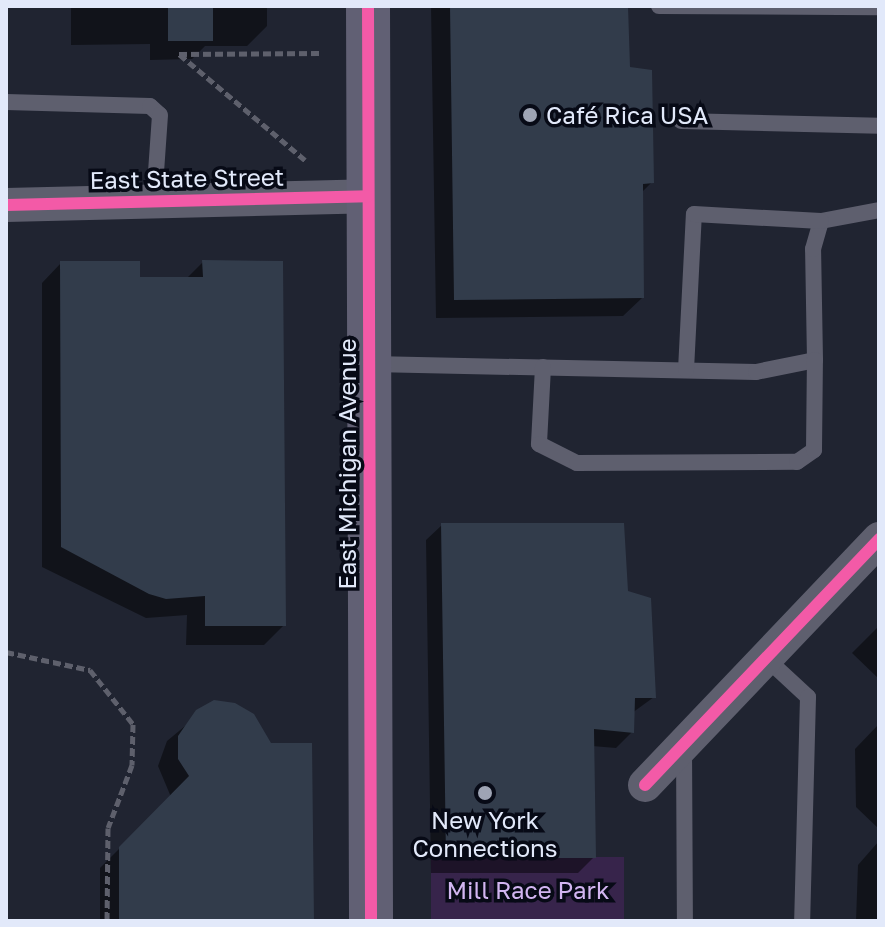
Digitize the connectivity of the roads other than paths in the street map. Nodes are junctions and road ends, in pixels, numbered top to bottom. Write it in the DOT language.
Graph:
graph roads {
  1 [pos="368,6"];
  2 [pos="659,6"];
  3 [pos="879,7"];
  4 [pos="6,102"];
  5 [pos="681,121"];
  6 [pos="879,126"];
  7 [pos="368,196"];
  8 [pos="154,201"];
  9 [pos="6,205"];
  10 [pos="879,210"];
  11 [pos="821,221"];
  12 [pos="815,360"];
  13 [pos="369,364"];
  14 [pos="543,367"];
  15 [pos="686,370"];
  16 [pos="879,539"];
  17 [pos="767,659"];
  18 [pos="684,745"];
  19 [pos="645,785"];
  20 [pos="371,921"];
  21 [pos="685,921"];
  22 [pos="802,921"];
  1 -- 7 [label="street, East Michigan Avenue"];
  2 -- 3 [label="lane"];
  4 -- 8 [label="lane"];
  5 -- 6 [label="lane"];
  7 -- 8 [label="street, East State Street"];
  7 -- 13 [label="street, East Michigan Avenue"];
  8 -- 9 [label="street, East State Street"];
  10 -- 11 [label="lane"];
  11 -- 12 [label="lane"];
  11 -- 15 [label="lane"];
  12 -- 14 [label="lane"];
  12 -- 15 [label="lane"];
  13 -- 14 [label="lane"];
  13 -- 20 [label="street, East Michigan Avenue"];
  14 -- 15 [label="lane"];
  16 -- 17 [label="street"];
  17 -- 18 [label="street"];
  17 -- 22 [label="lane"];
  18 -- 19 [label="street"];
  18 -- 21 [label="lane"];
}
